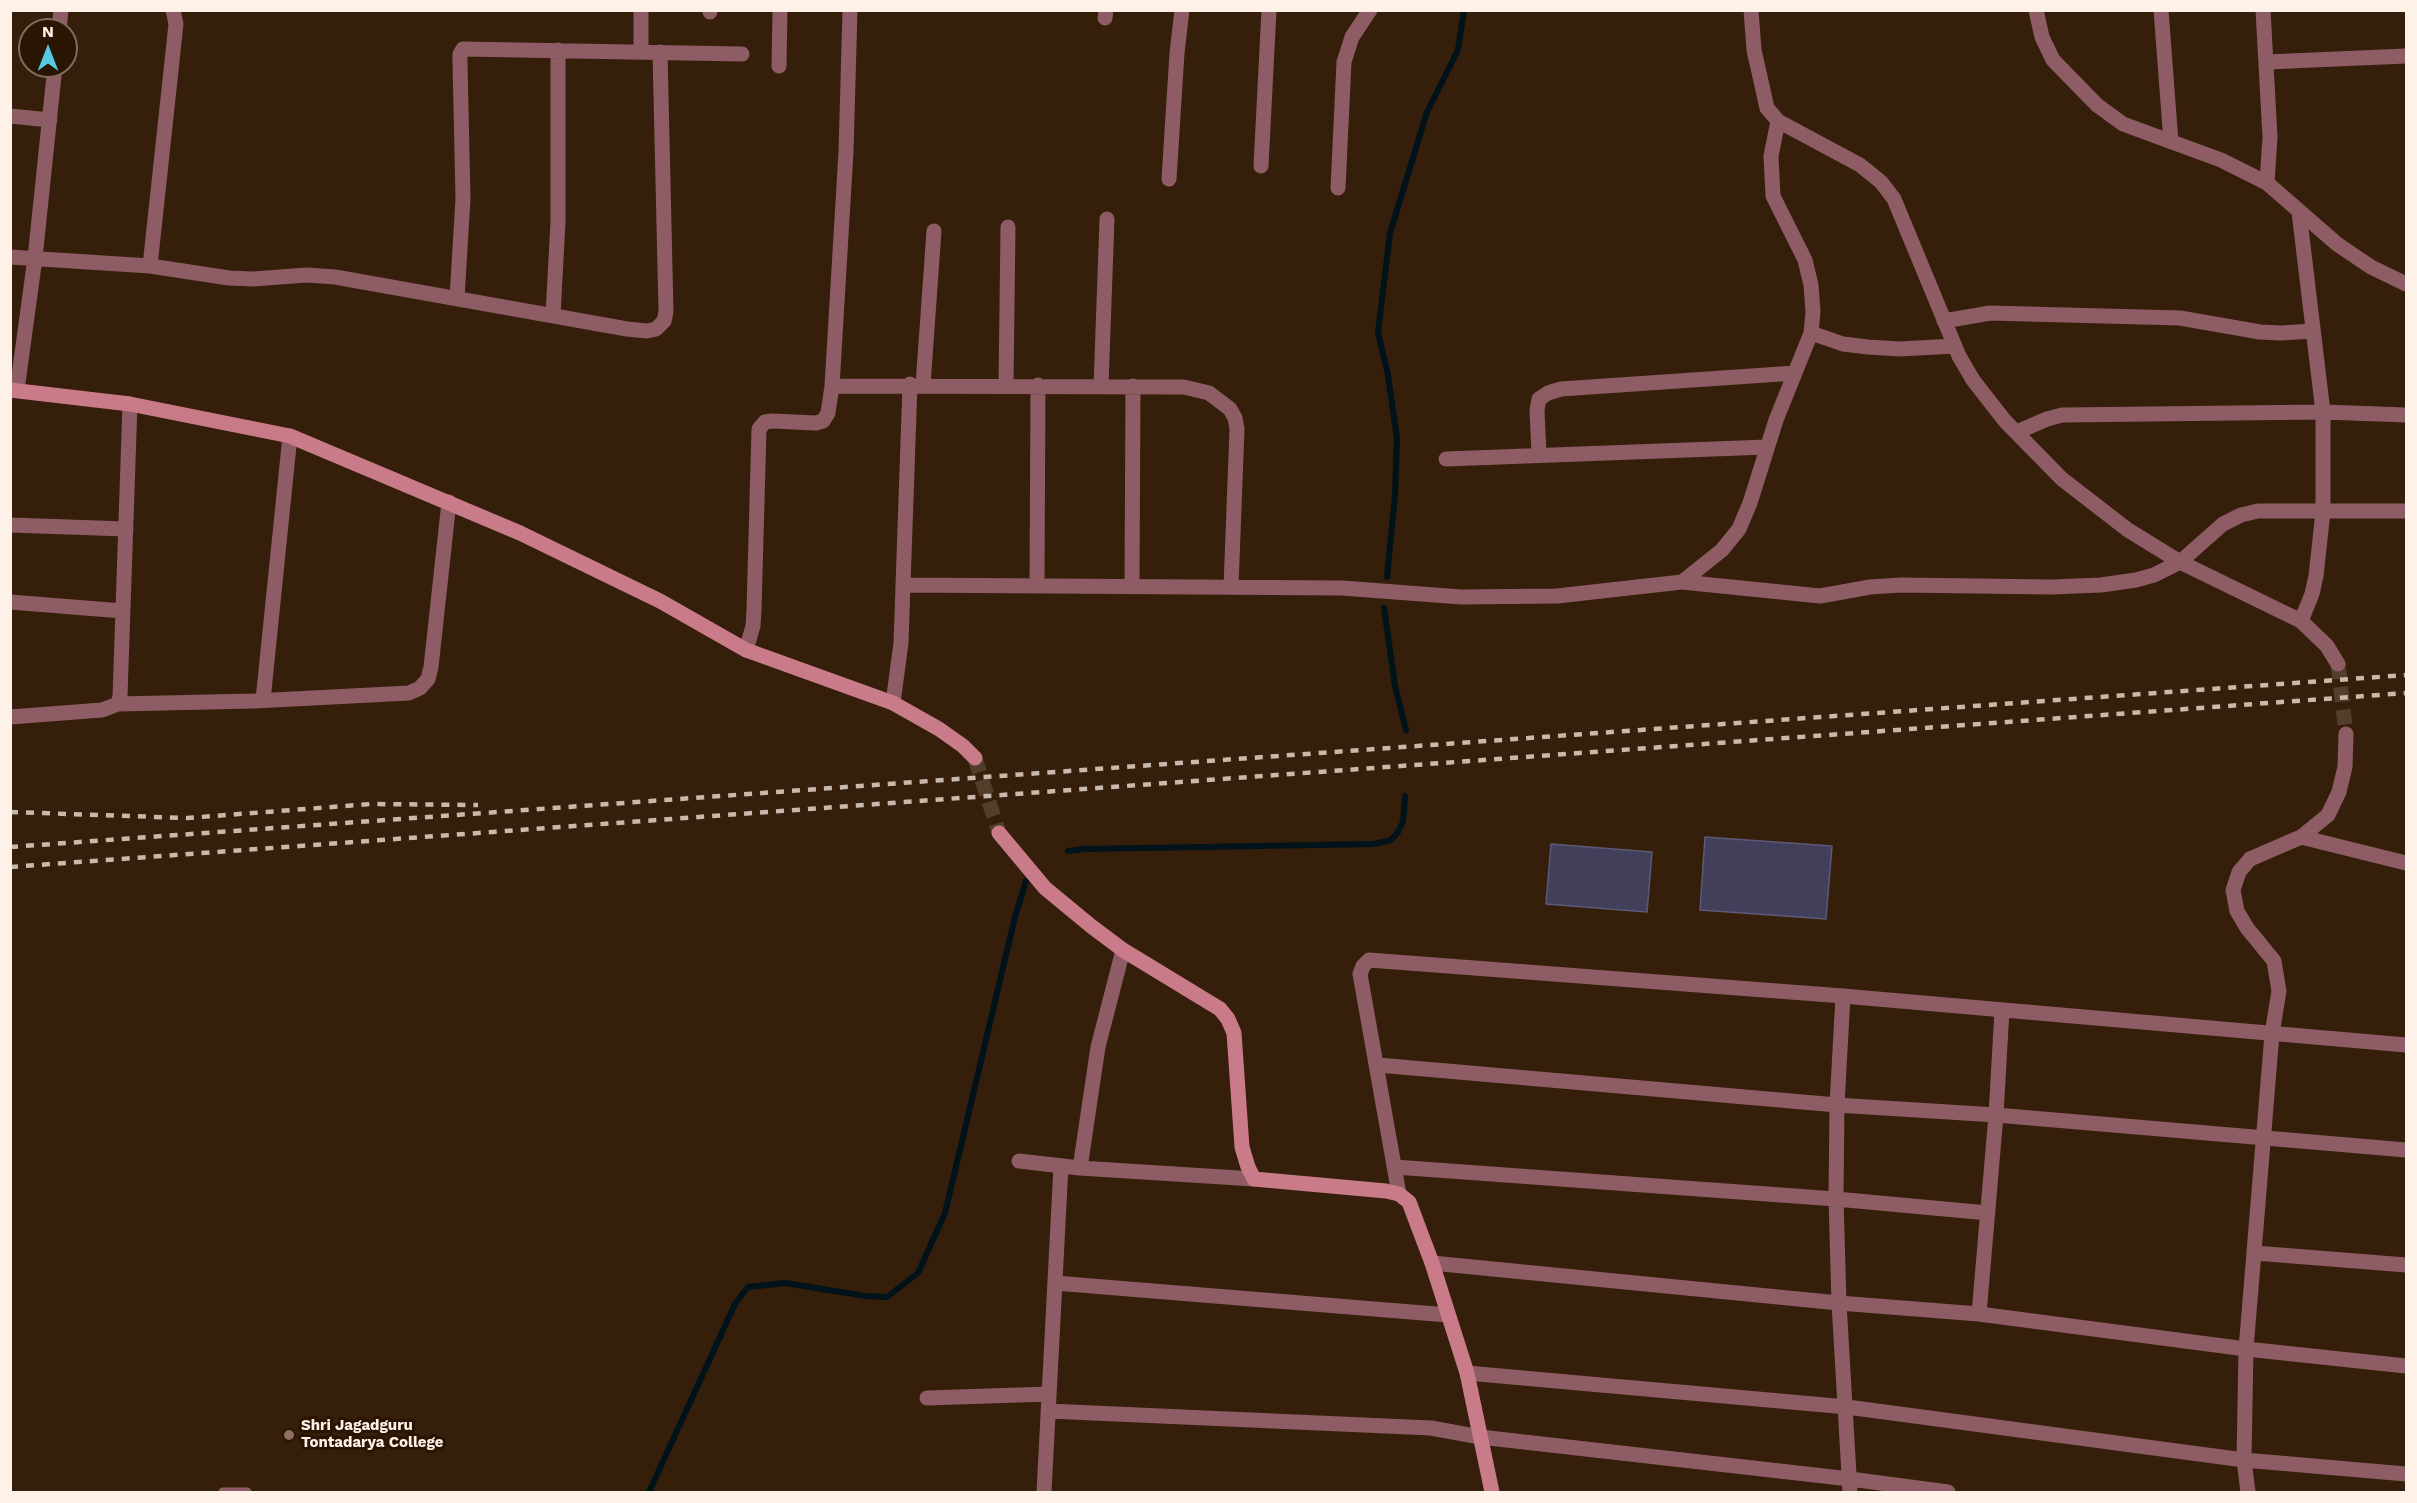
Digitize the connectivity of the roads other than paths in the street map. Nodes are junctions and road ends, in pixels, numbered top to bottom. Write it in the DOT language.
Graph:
graph roads {
  1 [pos="173,10"];
  2 [pos="641,10"];
  3 [pos="780,10"];
  4 [pos="850,10"];
  5 [pos="1182,10"];
  6 [pos="1269,10"];
  7 [pos="1370,10"];
  8 [pos="1750,10"];
  9 [pos="2036,10"];
  10 [pos="2161,10"];
  11 [pos="2263,10"];
  12 [pos="558,50"];
  13 [pos="640,52"];
  14 [pos="660,52"];
  15 [pos="742,54"];
  16 [pos="2406,56"];
  17 [pos="2266,62"];
  18 [pos="779,66"];
  19 [pos="54,78"];
  20 [pos="10,116"];
  21 [pos="50,120"];
  22 [pos="1778,121"];
  23 [pos="2171,142"];
  24 [pos="1262,166"];
  25 [pos="1169,179"];
  26 [pos="2267,183"];
  27 [pos="1338,189"];
  28 [pos="2299,212"];
  29 [pos="1107,219"];
  30 [pos="1008,227"];
  31 [pos="934,231"];
  32 [pos="10,257"];
  33 [pos="35,258"];
  34 [pos="150,266"];
  35 [pos="2406,284"];
  36 [pos="457,298"];
  37 [pos="553,315"];
  38 [pos="1944,321"];
  39 [pos="2313,331"];
  40 [pos="1811,333"];
  41 [pos="1955,346"];
  42 [pos="1795,373"];
  43 [pos="916,384"];
  44 [pos="1006,385"];
  45 [pos="1038,385"];
  46 [pos="832,386"];
  47 [pos="1101,386"];
  48 [pos="1133,386"];
  49 [pos="14,390"];
  50 [pos="130,404"];
  51 [pos="2323,412"];
  52 [pos="2406,415"];
  53 [pos="2016,432"];
  54 [pos="290,435"];
  55 [pos="1767,447"];
  56 [pos="1539,455"];
  57 [pos="1446,459"];
  58 [pos="449,502"];
  59 [pos="2406,511"];
  60 [pos="2323,512"];
  61 [pos="10,525"];
  62 [pos="126,529"];
  63 [pos="2180,562"];
  64 [pos="1682,582"];
  65 [pos="903,585"];
  66 [pos="1037,586"];
  67 [pos="1132,587"];
  68 [pos="1231,587"];
  69 [pos="10,602"];
  70 [pos="123,611"];
  71 [pos="2301,621"];
  72 [pos="746,650"];
  73 [pos="2338,664"];
  74 [pos="263,700"];
  75 [pos="893,703"];
  76 [pos="118,704"];
  77 [pos="10,717"];
  78 [pos="2346,734"];
  79 [pos="975,758"];
  80 [pos="999,833"];
  81 [pos="2301,837"];
  82 [pos="2406,863"];
  83 [pos="1123,950"];
  84 [pos="1843,996"];
  85 [pos="2002,1010"];
  86 [pos="2272,1034"];
  87 [pos="2406,1046"];
  88 [pos="1378,1065"];
  89 [pos="1837,1105"];
  90 [pos="1996,1115"];
  91 [pos="2265,1139"];
  92 [pos="2406,1150"];
  93 [pos="1019,1161"];
  94 [pos="1061,1166"];
  95 [pos="1395,1167"];
  96 [pos="1080,1168"];
  97 [pos="1254,1179"];
  98 [pos="1399,1194"];
  99 [pos="1836,1199"];
  100 [pos="1988,1213"];
  101 [pos="2256,1253"];
  102 [pos="1432,1263"];
  103 [pos="2406,1265"];
  104 [pos="1055,1283"];
  105 [pos="1839,1303"];
  106 [pos="1979,1314"];
  107 [pos="1448,1315"];
  108 [pos="2246,1349"];
  109 [pos="2406,1366"];
  110 [pos="1467,1373"];
  111 [pos="1049,1394"];
  112 [pos="927,1398"];
  113 [pos="1847,1407"];
  114 [pos="1048,1411"];
  115 [pos="1480,1437"];
  116 [pos="2244,1460"];
  117 [pos="2406,1474"];
  118 [pos="1850,1486"];
  119 [pos="223,1492"];
  120 [pos="247,1492"];
  121 [pos="1044,1492"];
  122 [pos="1492,1492"];
  123 [pos="1948,1492"];
  124 [pos="2248,1492"];
  1 -- 34 [label="street"];
  2 -- 13 [label="street"];
  3 -- 18 [label="street"];
  4 -- 46 [label="street"];
  5 -- 25 [label="street"];
  6 -- 24 [label="street"];
  7 -- 27 [label="street"];
  8 -- 22 [label="street"];
  9 -- 23 [label="street"];
  10 -- 23 [label="street"];
  11 -- 17 [label="street"];
  12 -- 13 [label="street"];
  12 -- 36 [label="street"];
  12 -- 37 [label="street"];
  13 -- 14 [label="street"];
  14 -- 15 [label="street"];
  14 -- 37 [label="street"];
  16 -- 17 [label="street"];
  17 -- 26 [label="street"];
  19 -- 21 [label="street"];
  20 -- 21 [label="street"];
  21 -- 33 [label="street"];
  22 -- 38 [label="street"];
  22 -- 40 [label="street"];
  23 -- 26 [label="street"];
  26 -- 28 [label="street"];
  28 -- 35 [label="street"];
  28 -- 39 [label="street"];
  29 -- 47 [label="street"];
  30 -- 44 [label="street"];
  31 -- 43 [label="street"];
  32 -- 33 [label="street"];
  33 -- 34 [label="street"];
  33 -- 49 [label="street"];
  34 -- 36 [label="street"];
  36 -- 37 [label="street"];
  38 -- 39 [label="street"];
  38 -- 41 [label="street"];
  39 -- 51 [label="street"];
  40 -- 41 [label="street"];
  40 -- 42 [label="street"];
  41 -- 53 [label="street"];
  42 -- 55 [label="street"];
  42 -- 56 [label="street"];
  43 -- 44 [label="street"];
  43 -- 46 [label="street"];
  43 -- 65 [label="street"];
  44 -- 45 [label="street"];
  45 -- 47 [label="street"];
  45 -- 66 [label="street"];
  46 -- 72 [label="street"];
  47 -- 48 [label="street"];
  48 -- 67 [label="street"];
  48 -- 68 [label="street"];
  49 -- 50 [label="street"];
  50 -- 54 [label="street"];
  50 -- 62 [label="street"];
  51 -- 52 [label="street"];
  51 -- 53 [label="street"];
  51 -- 60 [label="street"];
  53 -- 63 [label="street"];
  54 -- 58 [label="street"];
  54 -- 74 [label="street"];
  55 -- 56 [label="street"];
  55 -- 64 [label="street"];
  56 -- 57 [label="street"];
  58 -- 72 [label="street"];
  58 -- 74 [label="street"];
  59 -- 60 [label="street"];
  60 -- 63 [label="street"];
  60 -- 71 [label="street"];
  61 -- 62 [label="street"];
  62 -- 70 [label="street"];
  63 -- 64 [label="street"];
  63 -- 71 [label="street"];
  64 -- 68 [label="street"];
  65 -- 66 [label="street"];
  65 -- 75 [label="street"];
  66 -- 67 [label="street"];
  67 -- 68 [label="street"];
  69 -- 70 [label="street"];
  70 -- 76 [label="street"];
  71 -- 73 [label="street"];
  72 -- 75 [label="street"];
  74 -- 76 [label="street"];
  75 -- 79 [label="street"];
  76 -- 77 [label="street"];
  78 -- 81 [label="street"];
  80 -- 83 [label="street"];
  81 -- 82 [label="street"];
  81 -- 86 [label="street"];
  83 -- 96 [label="street"];
  83 -- 97 [label="street"];
  84 -- 85 [label="street"];
  84 -- 88 [label="street"];
  84 -- 89 [label="street"];
  85 -- 86 [label="street"];
  85 -- 90 [label="street"];
  86 -- 87 [label="street"];
  86 -- 91 [label="street"];
  88 -- 89 [label="street"];
  88 -- 95 [label="street"];
  89 -- 90 [label="street"];
  89 -- 99 [label="street"];
  90 -- 91 [label="street"];
  90 -- 100 [label="street"];
  91 -- 92 [label="street"];
  91 -- 101 [label="street"];
  93 -- 94 [label="street"];
  94 -- 96 [label="street"];
  94 -- 104 [label="street"];
  95 -- 98 [label="street"];
  95 -- 99 [label="street"];
  96 -- 97 [label="street"];
  97 -- 98 [label="street"];
  98 -- 102 [label="street"];
  99 -- 100 [label="street"];
  99 -- 105 [label="street"];
  100 -- 106 [label="street"];
  101 -- 103 [label="street"];
  101 -- 108 [label="street"];
  102 -- 105 [label="street"];
  102 -- 107 [label="street"];
  104 -- 107 [label="street"];
  104 -- 111 [label="street"];
  105 -- 106 [label="street"];
  105 -- 113 [label="street"];
  106 -- 108 [label="street"];
  107 -- 110 [label="street"];
  108 -- 109 [label="street"];
  108 -- 116 [label="street"];
  110 -- 113 [label="street"];
  110 -- 115 [label="street"];
  111 -- 112 [label="street"];
  111 -- 114 [label="street"];
  113 -- 116 [label="street"];
  113 -- 118 [label="street"];
  114 -- 115 [label="street"];
  114 -- 121 [label="street"];
  115 -- 118 [label="street"];
  115 -- 122 [label="street"];
  116 -- 117 [label="street"];
  116 -- 124 [label="street"];
  118 -- 123 [label="street"];
  119 -- 120 [label="lane"];
}
